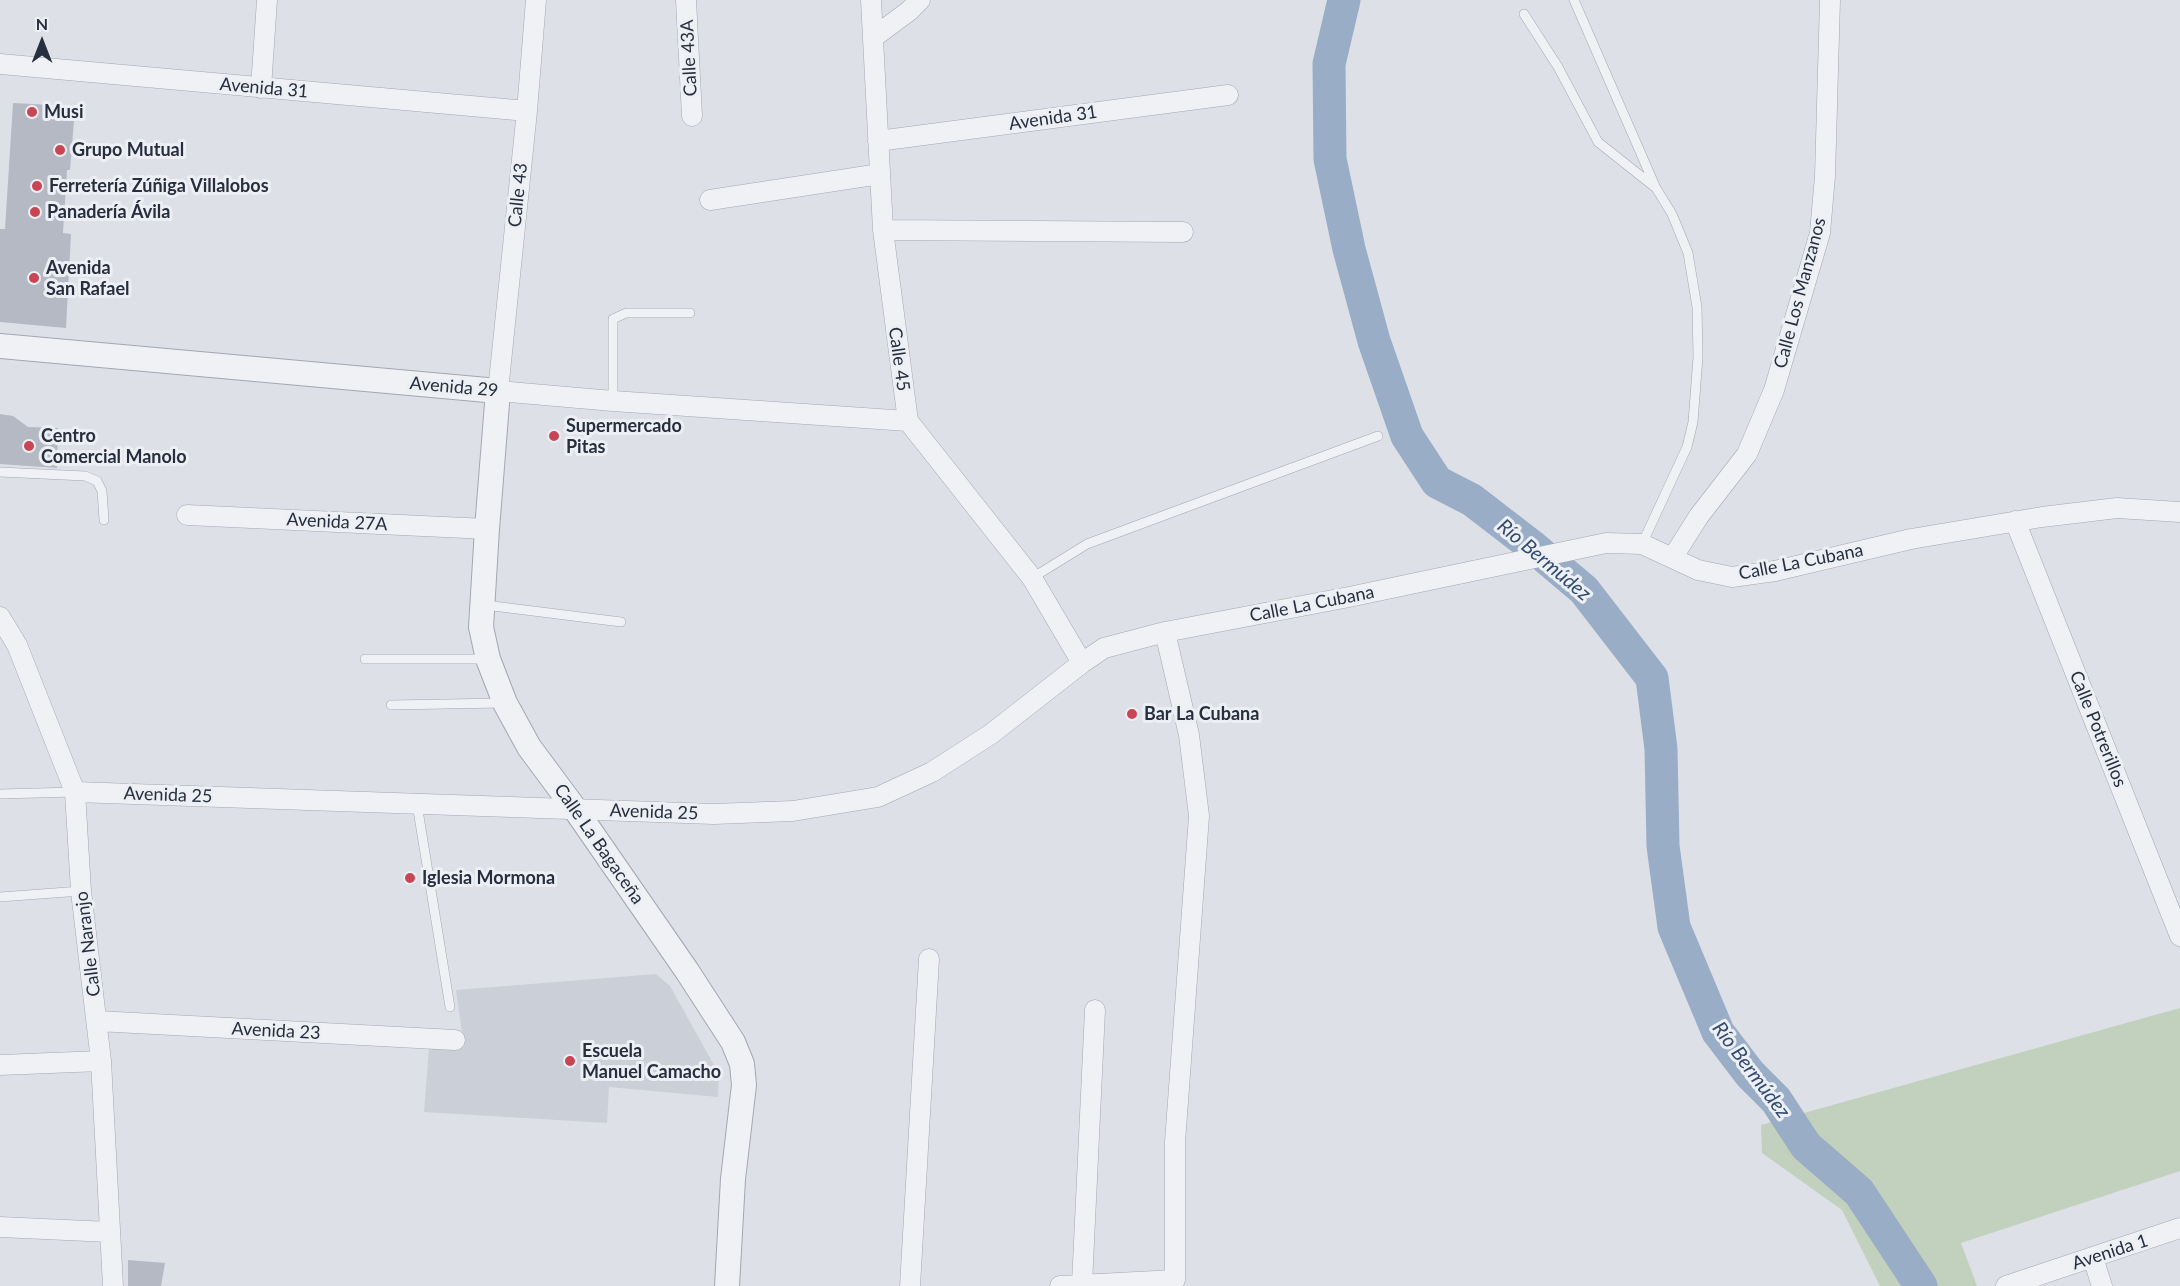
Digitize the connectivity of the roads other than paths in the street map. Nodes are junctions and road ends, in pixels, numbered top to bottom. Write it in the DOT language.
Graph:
graph roads {
  1 [pos="267,0"];
  2 [pos="536,0"];
  3 [pos="686,0"];
  4 [pos="871,0"];
  5 [pos="920,0"];
  6 [pos="1574,0"];
  7 [pos="1830,0"];
  8 [pos="1524,14"];
  9 [pos="874,37"];
  10 [pos="0,64"];
  11 [pos="261,88"];
  12 [pos="1228,94"];
  13 [pos="527,111"];
  14 [pos="692,116"];
  15 [pos="878,141"];
  16 [pos="880,174"];
  17 [pos="1656,188"];
  18 [pos="710,200"];
  19 [pos="883,230"];
  20 [pos="1183,232"];
  21 [pos="690,313"];
  22 [pos="0,346"];
  23 [pos="498,391"];
  24 [pos="613,401"];
  25 [pos="908,421"];
  26 [pos="1378,436"];
  27 [pos="0,472"];
  28 [pos="2180,512"];
  29 [pos="187,515"];
  30 [pos="104,520"];
  31 [pos="2015,521"];
  32 [pos="487,529"];
  33 [pos="1642,544"];
  34 [pos="1673,557"];
  35 [pos="1032,578"];
  36 [pos="482,604"];
  37 [pos="0,617"];
  38 [pos="621,621"];
  39 [pos="1165,632"];
  40 [pos="365,659"];
  41 [pos="488,659"];
  42 [pos="1082,663"];
  43 [pos="505,703"];
  44 [pos="391,705"];
  45 [pos="75,792"];
  46 [pos="0,794"];
  47 [pos="417,804"];
  48 [pos="575,809"];
  49 [pos="81,891"];
  50 [pos="0,897"];
  51 [pos="2180,936"];
  52 [pos="929,959"];
  53 [pos="450,1007"];
  54 [pos="1095,1010"];
  55 [pos="97,1021"];
  56 [pos="455,1040"];
  57 [pos="101,1061"];
  58 [pos="0,1065"];
  59 [pos="0,1227"];
  60 [pos="2180,1228"];
  61 [pos="110,1232"];
  62 [pos="2093,1258"];
  63 [pos="1082,1284"];
  64 [pos="113,1286"];
  65 [pos="727,1286"];
  66 [pos="910,1286"];
  67 [pos="1060,1286"];
  68 [pos="2006,1286"];
  69 [pos="2102,1286"];
  1 -- 11 [label="street"];
  2 -- 13 [label="street, Calle 43"];
  3 -- 14 [label="street, Calle 43A"];
  4 -- 9 [label="street, Calle 45"];
  5 -- 9 [label="street"];
  6 -- 17 [label="lane"];
  7 -- 34 [label="street, Calle Los Manzanos"];
  8 -- 17 [label="lane"];
  9 -- 15 [label="street, Calle 45"];
  10 -- 11 [label="street, Avenida 31"];
  11 -- 13 [label="street, Avenida 31"];
  12 -- 15 [label="street, Avenida 31"];
  13 -- 23 [label="street, Calle 43"];
  15 -- 16 [label="street, Calle 45"];
  16 -- 18 [label="street"];
  16 -- 19 [label="street, Calle 45"];
  17 -- 33 [label="lane"];
  19 -- 20 [label="street"];
  19 -- 25 [label="street, Calle 45"];
  21 -- 24 [label="lane"];
  22 -- 23 [label="street, Avenida 29"];
  23 -- 24 [label="street, Avenida 29"];
  23 -- 32 [label="street, Calle La Bagaceña"];
  24 -- 25 [label="street, Avenida 29"];
  25 -- 35 [label="street"];
  26 -- 35 [label="lane"];
  27 -- 30 [label="lane"];
  28 -- 31 [label="street, Calle La Cubana"];
  29 -- 32 [label="street, Avenida 27A"];
  31 -- 34 [label="street, Calle La Cubana"];
  31 -- 51 [label="street, Calle Potrerillos"];
  32 -- 36 [label="street, Calle La Bagaceña"];
  33 -- 34 [label="street, Calle La Cubana"];
  33 -- 39 [label="street, Calle La Cubana"];
  35 -- 42 [label="street"];
  36 -- 38 [label="lane"];
  36 -- 41 [label="street, Calle La Bagaceña"];
  37 -- 45 [label="street, Calle Naranjo"];
  39 -- 42 [label="street, Calle La Cubana"];
  39 -- 63 [label="street"];
  40 -- 41 [label="lane"];
  41 -- 43 [label="street, Calle La Bagaceña"];
  42 -- 48 [label="street, Avenida 25"];
  43 -- 44 [label="lane"];
  43 -- 48 [label="street, Calle La Bagaceña"];
  45 -- 46 [label="lane"];
  45 -- 47 [label="street, Avenida 25"];
  45 -- 49 [label="street, Calle Naranjo"];
  47 -- 48 [label="street, Avenida 25"];
  47 -- 53 [label="lane"];
  48 -- 65 [label="street, Calle La Bagaceña"];
  49 -- 50 [label="lane"];
  49 -- 55 [label="street, Calle Naranjo"];
  52 -- 66 [label="street"];
  54 -- 63 [label="street"];
  55 -- 56 [label="street, Avenida 23"];
  55 -- 57 [label="street, Calle Naranjo"];
  57 -- 58 [label="street"];
  57 -- 61 [label="street, Calle Naranjo"];
  59 -- 61 [label="street"];
  60 -- 62 [label="street, Avenida 1"];
  61 -- 64 [label="street, Calle Naranjo"];
  62 -- 68 [label="street, Avenida 1"];
  62 -- 69 [label="street"];
  63 -- 67 [label="street"];
}
